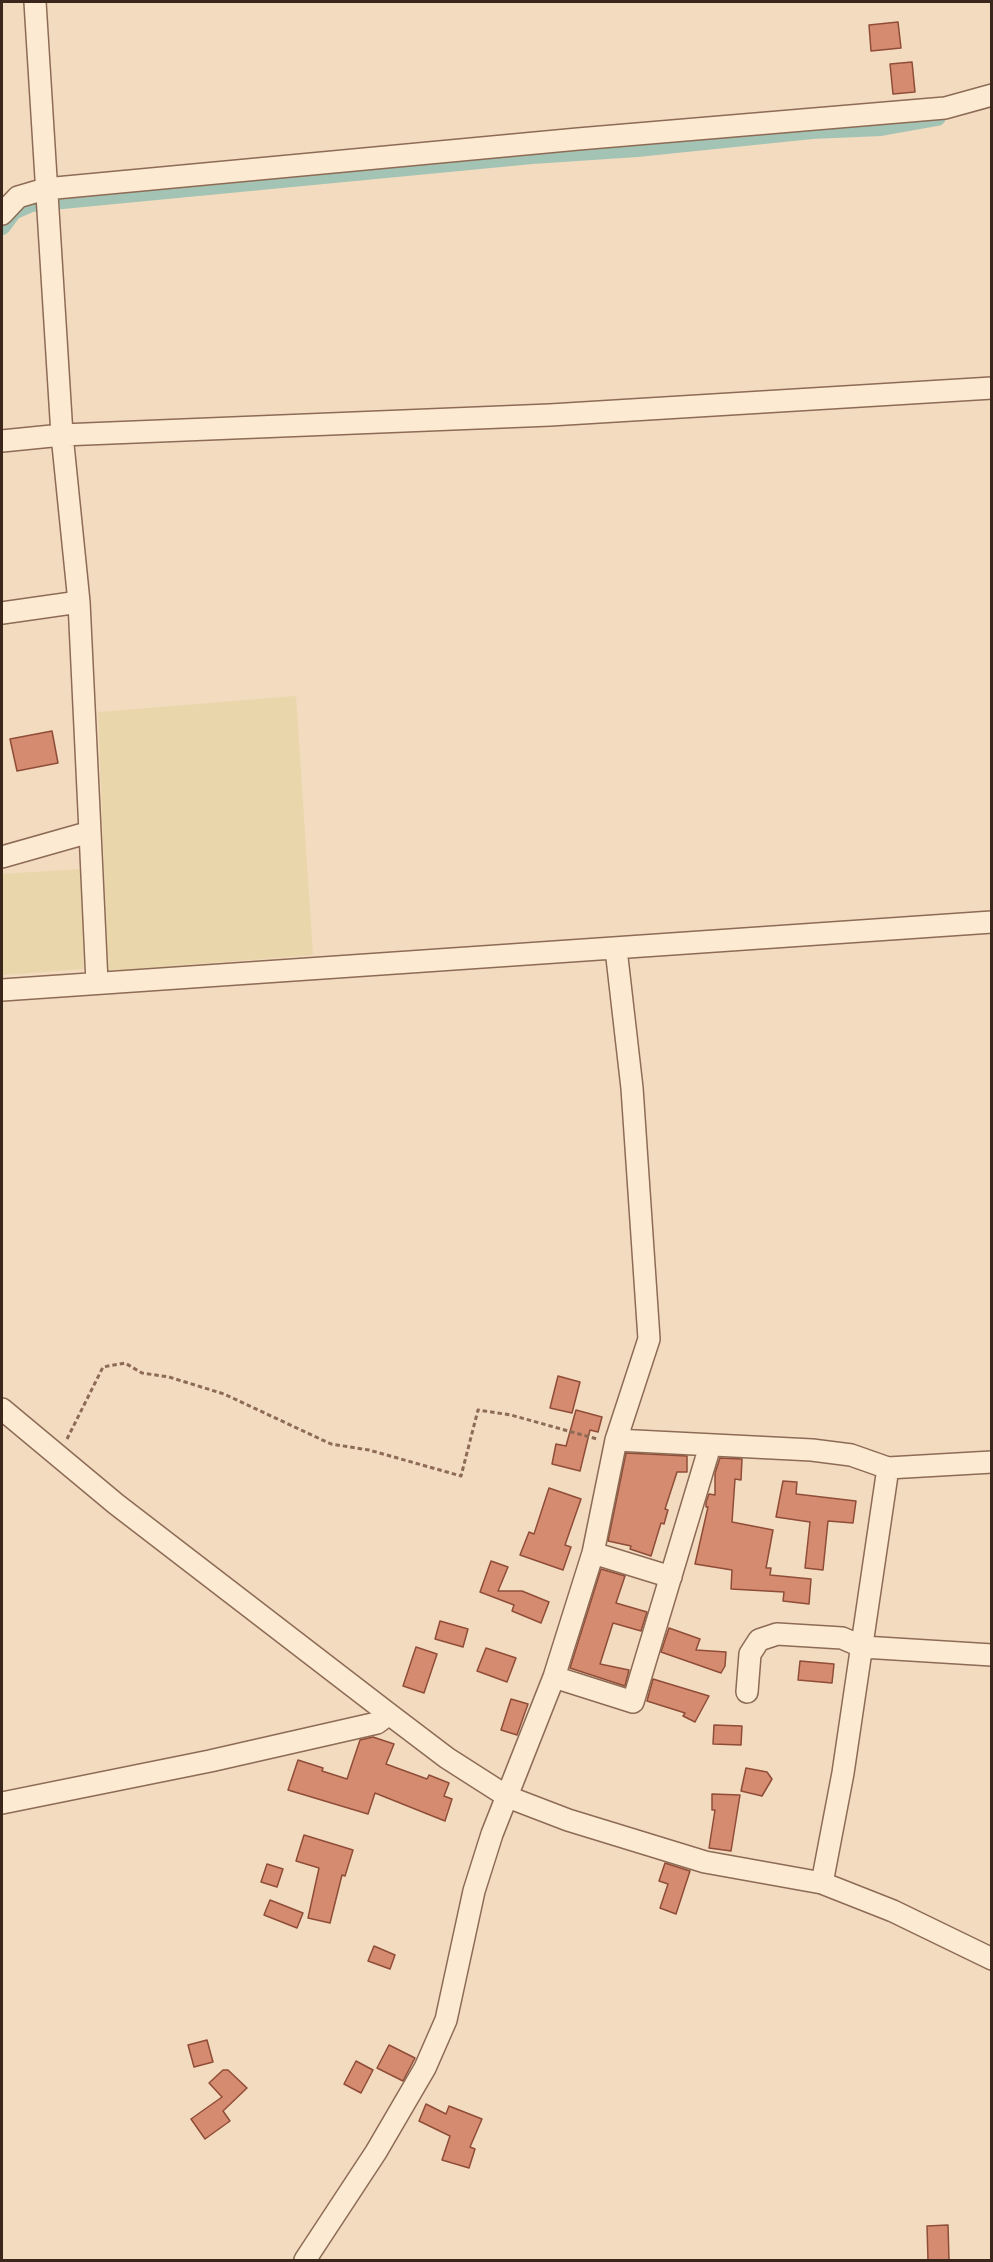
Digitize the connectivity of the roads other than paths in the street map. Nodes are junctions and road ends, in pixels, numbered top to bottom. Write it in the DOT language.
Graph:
graph roads {
  1 [pos="35,2"];
  2 [pos="992,95"];
  3 [pos="46,197"];
  4 [pos="2,214"];
  5 [pos="992,388"];
  6 [pos="62,435"];
  7 [pos="2,441"];
  8 [pos="80,602"];
  9 [pos="2,614"];
  10 [pos="90,832"];
  11 [pos="2,857"];
  12 [pos="992,922"];
  13 [pos="616,949"];
  14 [pos="97,983"];
  15 [pos="2,990"];
  16 [pos="2,1409"];
  17 [pos="616,1440"];
  18 [pos="710,1446"];
  19 [pos="992,1462"];
  20 [pos="888,1468"];
  21 [pos="593,1553"];
  22 [pos="671,1577"];
  23 [pos="863,1647"];
  24 [pos="992,1655"];
  25 [pos="554,1677"];
  26 [pos="747,1692"];
  27 [pos="389,1714"];
  28 [pos="508,1797"];
  29 [pos="2,1803"];
  30 [pos="822,1883"];
  31 [pos="992,1959"];
  32 [pos="305,2260"];
  1 -- 3 [label="street"];
  2 -- 3 [label="street"];
  3 -- 4 [label="street"];
  3 -- 6 [label="street"];
  5 -- 6 [label="street"];
  6 -- 7 [label="street"];
  6 -- 8 [label="street"];
  8 -- 9 [label="street"];
  8 -- 10 [label="street"];
  10 -- 11 [label="street"];
  10 -- 14 [label="street"];
  12 -- 13 [label="street"];
  13 -- 14 [label="street"];
  13 -- 17 [label="street"];
  14 -- 15 [label="street"];
  16 -- 27 [label="street"];
  17 -- 18 [label="street"];
  17 -- 21 [label="street"];
  18 -- 20 [label="street"];
  18 -- 22 [label="street"];
  19 -- 20 [label="street"];
  20 -- 23 [label="street"];
  21 -- 22 [label="street"];
  21 -- 25 [label="street"];
  22 -- 25 [label="street"];
  23 -- 24 [label="street"];
  23 -- 26 [label="street"];
  23 -- 30 [label="street"];
  25 -- 28 [label="street"];
  27 -- 28 [label="street"];
  27 -- 29 [label="street"];
  28 -- 30 [label="street"];
  28 -- 32 [label="street"];
  30 -- 31 [label="street"];
}
